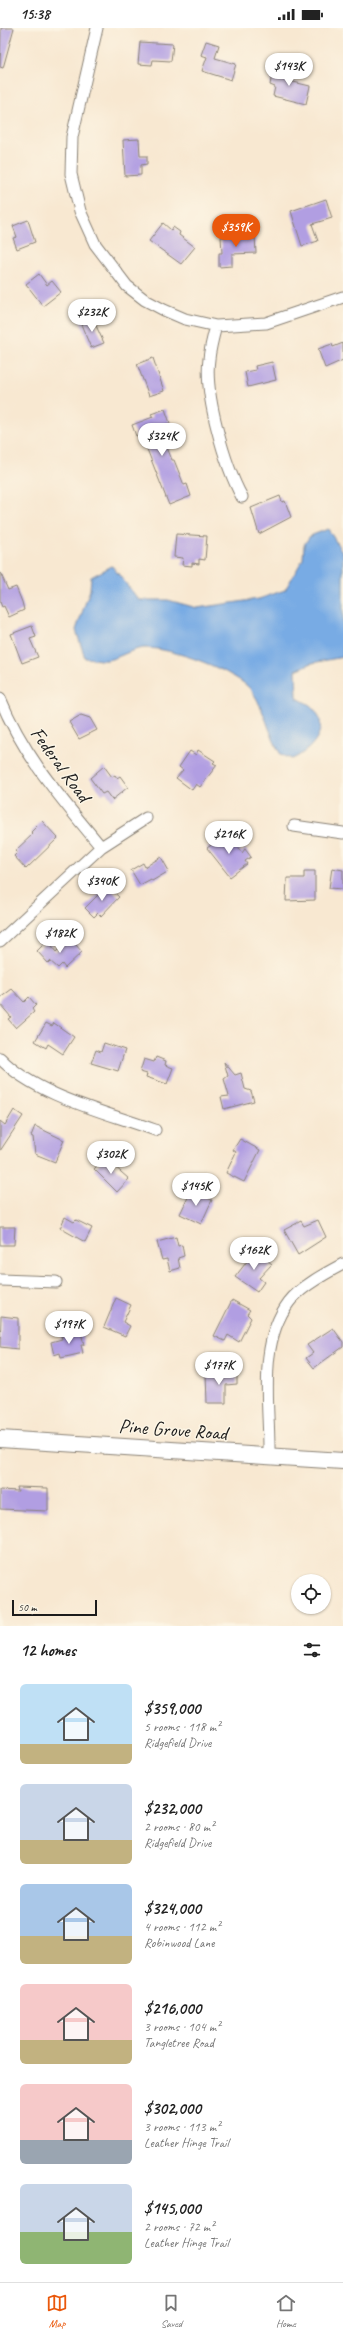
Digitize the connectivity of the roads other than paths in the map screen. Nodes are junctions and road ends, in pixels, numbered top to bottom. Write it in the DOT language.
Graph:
graph roads {
  1 [pos="97,28"];
  2 [pos="343,297"];
  3 [pos="216,326"];
  4 [pos="242,497"];
  5 [pos="0,698"];
  6 [pos="146,818"];
  7 [pos="294,826"];
  8 [pos="343,833"];
  9 [pos="101,847"];
  10 [pos="0,941"];
  11 [pos="0,1058"];
  12 [pos="155,1130"];
  13 [pos="343,1264"];
  14 [pos="0,1280"];
  15 [pos="56,1282"];
  16 [pos="0,1439"];
  17 [pos="269,1456"];
  18 [pos="343,1460"];
  1 -- 3 [label="street"];
  2 -- 3 [label="street"];
  3 -- 4 [label="street"];
  5 -- 9 [label="street, Federal Road"];
  6 -- 9 [label="street"];
  7 -- 8 [label="street"];
  9 -- 10 [label="street"];
  11 -- 12 [label="street"];
  13 -- 17 [label="street"];
  14 -- 15 [label="street"];
  16 -- 17 [label="main road, Pine Grove Road"];
  17 -- 18 [label="main road, Pine Grove Road"];
}
